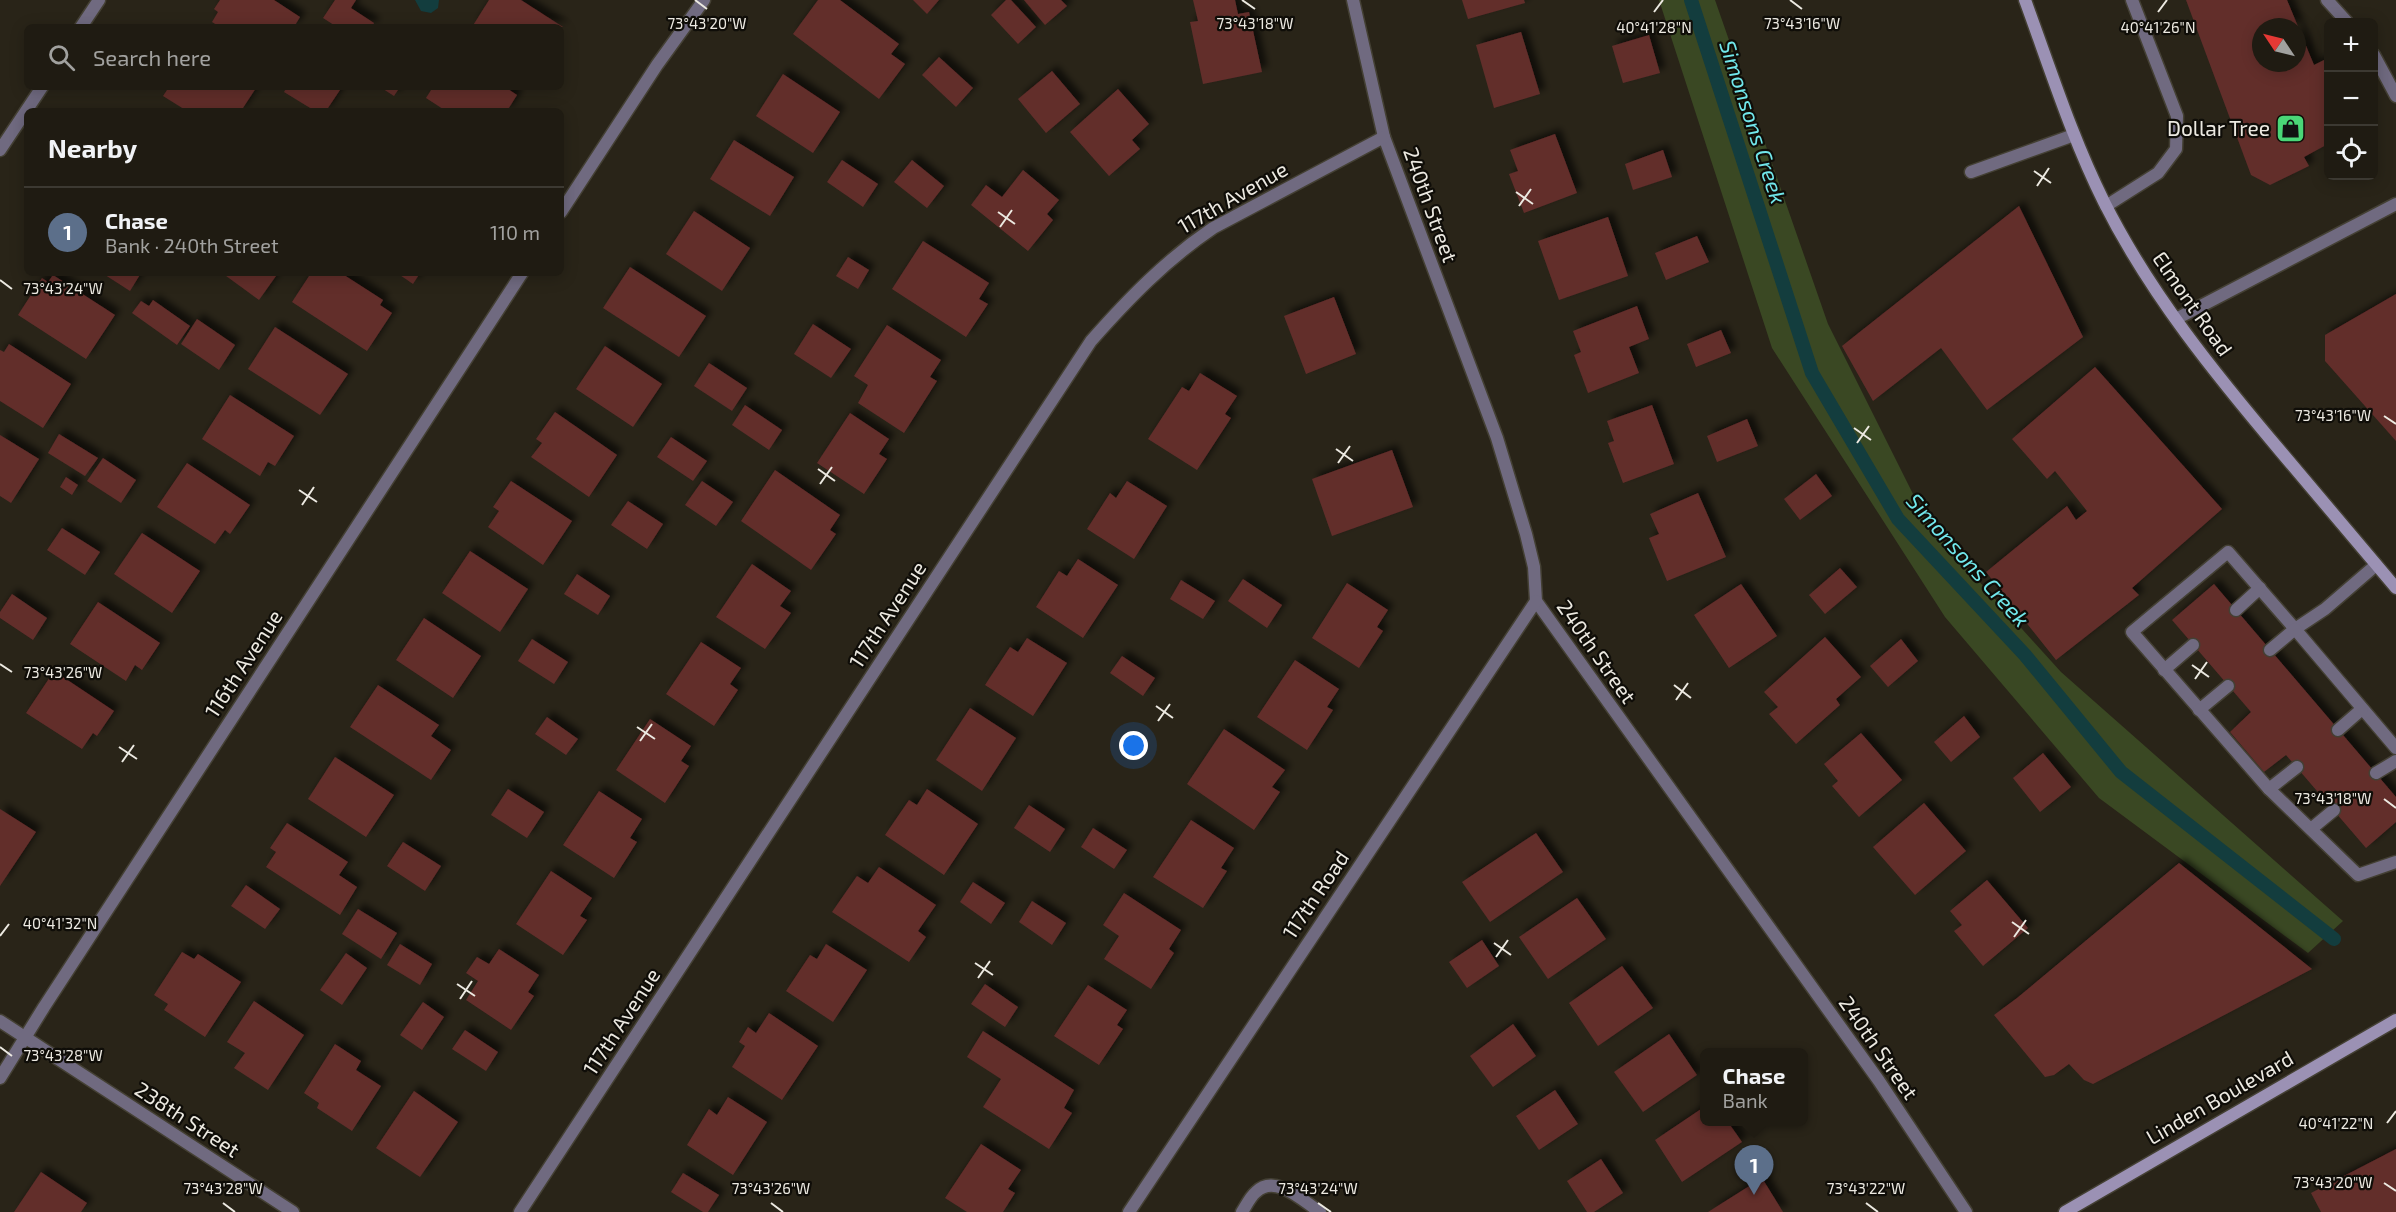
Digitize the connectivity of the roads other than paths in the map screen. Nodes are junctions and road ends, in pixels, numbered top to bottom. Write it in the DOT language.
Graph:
graph roads {
  1 [pos="99,0"];
  2 [pos="704,0"];
  3 [pos="1353,0"];
  4 [pos="2025,0"];
  5 [pos="2132,0"];
  6 [pos="2327,0"];
  7 [pos="2343,18"];
  8 [pos="83,24"];
  9 [pos="2378,64"];
  10 [pos="40,90"];
  11 [pos="2396,96"];
  12 [pos="28,108"];
  13 [pos="24,114"];
  14 [pos="2074,135"];
  15 [pos="1384,137"];
  16 [pos="0,150"];
  17 [pos="1971,172"];
  18 [pos="2396,204"];
  19 [pos="2106,206"];
  20 [pos="564,207"];
  21 [pos="520,276"];
  22 [pos="2176,320"];
  23 [pos="2376,565"];
  24 [pos="2260,588"];
  25 [pos="2396,588"];
  26 [pos="1536,601"];
  27 [pos="2236,610"];
  28 [pos="2295,628"];
  29 [pos="2193,645"];
  30 [pos="2270,650"];
  31 [pos="2164,670"];
  32 [pos="2228,686"];
  33 [pos="2362,709"];
  34 [pos="2199,710"];
  35 [pos="2338,729"];
  36 [pos="2396,748"];
  37 [pos="2396,761"];
  38 [pos="2297,767"];
  39 [pos="2376,773"];
  40 [pos="2269,789"];
  41 [pos="2334,810"];
  42 [pos="2311,829"];
  43 [pos="2395,867"];
  44 [pos="2396,1020"];
  45 [pos="0,1022"];
  46 [pos="25,1038"];
  47 [pos="0,1078"];
  48 [pos="293,1212"];
  49 [pos="520,1212"];
  50 [pos="1129,1212"];
  51 [pos="1242,1212"];
  52 [pos="1320,1212"];
  53 [pos="1966,1212"];
  54 [pos="2065,1212"];
  1 -- 8 [label="street"];
  2 -- 20 [label="street"];
  3 -- 15 [label="street, 240th Street"];
  4 -- 14 [label="main road, Elmont Road"];
  5 -- 19 [label="street"];
  6 -- 7 [label="street"];
  9 -- 11 [label="street"];
  10 -- 12 [label="street"];
  13 -- 16 [label="street"];
  14 -- 17 [label="street"];
  14 -- 19 [label="main road, Elmont Road"];
  15 -- 26 [label="street, 240th Street"];
  15 -- 49 [label="street, 117th Avenue"];
  18 -- 22 [label="street"];
  19 -- 22 [label="main road, Elmont Road"];
  21 -- 46 [label="street, 116th Avenue"];
  22 -- 23 [label="main road, Elmont Road"];
  23 -- 25 [label="main road, Elmont Road"];
  23 -- 28 [label="street"];
  24 -- 27 [label="street"];
  24 -- 28 [label="street"];
  24 -- 31 [label="street"];
  26 -- 50 [label="street, 117th Road"];
  26 -- 53 [label="street, 240th Street"];
  28 -- 30 [label="street"];
  28 -- 33 [label="street"];
  29 -- 31 [label="street"];
  31 -- 34 [label="street"];
  32 -- 34 [label="street"];
  33 -- 35 [label="street"];
  33 -- 36 [label="street"];
  34 -- 40 [label="street"];
  37 -- 39 [label="street"];
  38 -- 40 [label="street"];
  40 -- 42 [label="street"];
  41 -- 42 [label="street"];
  42 -- 43 [label="street"];
  44 -- 54 [label="main road, Linden Boulevard"];
  45 -- 46 [label="street, 238th Street"];
  46 -- 47 [label="street, 116th Avenue"];
  46 -- 48 [label="street, 238th Street"];
  51 -- 52 [label="street"];
}
